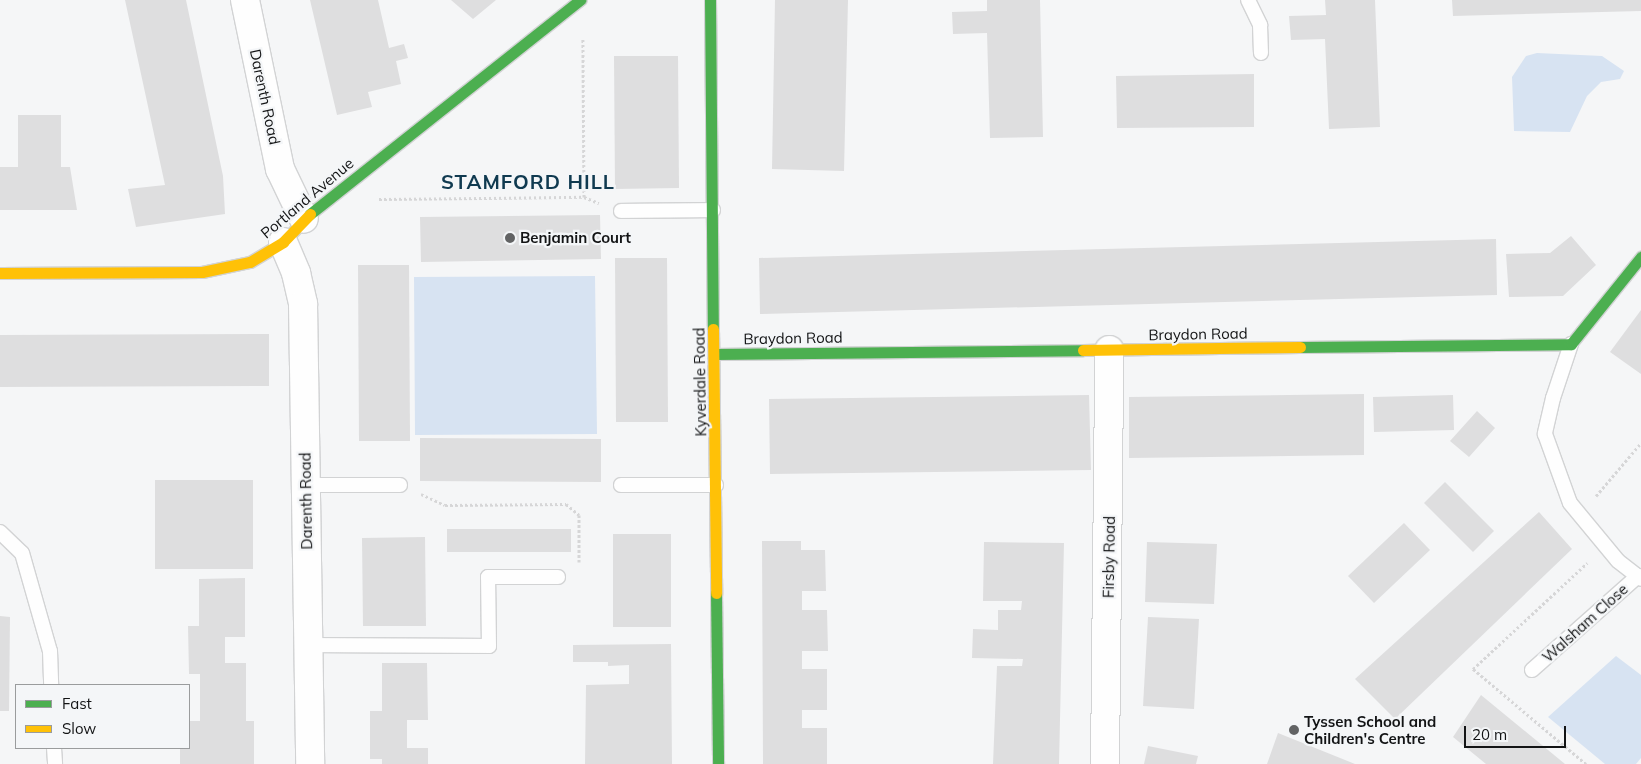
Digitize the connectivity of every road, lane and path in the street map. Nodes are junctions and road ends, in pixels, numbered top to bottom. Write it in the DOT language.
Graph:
graph roads {
  1 [pos="245,0"];
  2 [pos="580,0"];
  3 [pos="710,0"];
  4 [pos="1248,0"];
  5 [pos="583,30"];
  6 [pos="1261,54"];
  7 [pos="377,199"];
  8 [pos="713,210"];
  9 [pos="621,211"];
  10 [pos="304,219"];
  11 [pos="283,242"];
  12 [pos="1641,257"];
  13 [pos="0,273"];
  14 [pos="1571,344"];
  15 [pos="1109,350"];
  16 [pos="714,354"];
  17 [pos="1641,443"];
  18 [pos="306,485"];
  19 [pos="400,485"];
  20 [pos="622,485"];
  21 [pos="716,485"];
  22 [pos="1580,516"];
  23 [pos="0,532"];
  24 [pos="558,577"];
  25 [pos="1639,577"];
  26 [pos="309,645"];
  27 [pos="1532,670"];
  28 [pos="52,684"];
  29 [pos="54,749"];
  30 [pos="54,764"];
  31 [pos="310,764"];
  32 [pos="718,764"];
  33 [pos="1105,764"];
  1 -- 10 [label="street, Darenth Road"];
  2 -- 10 [label="street, Portland Avenue"];
  3 -- 8 [label="street, Kyverdale Road"];
  4 -- 6 [label="lane"];
  5 -- 7 [label="path"];
  8 -- 9 [label="lane"];
  8 -- 16 [label="street, Kyverdale Road"];
  10 -- 11 [label="street, Portland Avenue"];
  11 -- 13 [label="street, Portland Avenue"];
  11 -- 18 [label="street, Darenth Road"];
  12 -- 14 [label="street"];
  14 -- 15 [label="street, Braydon Road"];
  14 -- 22 [label="lane, Walsham Close"];
  15 -- 16 [label="street, Braydon Road"];
  15 -- 33 [label="street, Firsby Road"];
  16 -- 21 [label="street, Kyverdale Road"];
  17 -- 22 [label="path"];
  18 -- 19 [label="lane"];
  18 -- 26 [label="street, Darenth Road"];
  19 -- 24 [label="path"];
  20 -- 21 [label="lane"];
  21 -- 32 [label="street, Kyverdale Road"];
  22 -- 25 [label="lane, Walsham Close"];
  23 -- 28 [label="lane"];
  24 -- 26 [label="lane"];
  25 -- 27 [label="lane, Walsham Close"];
  26 -- 31 [label="street, Darenth Road"];
  29 -- 30 [label="lane"];
}
